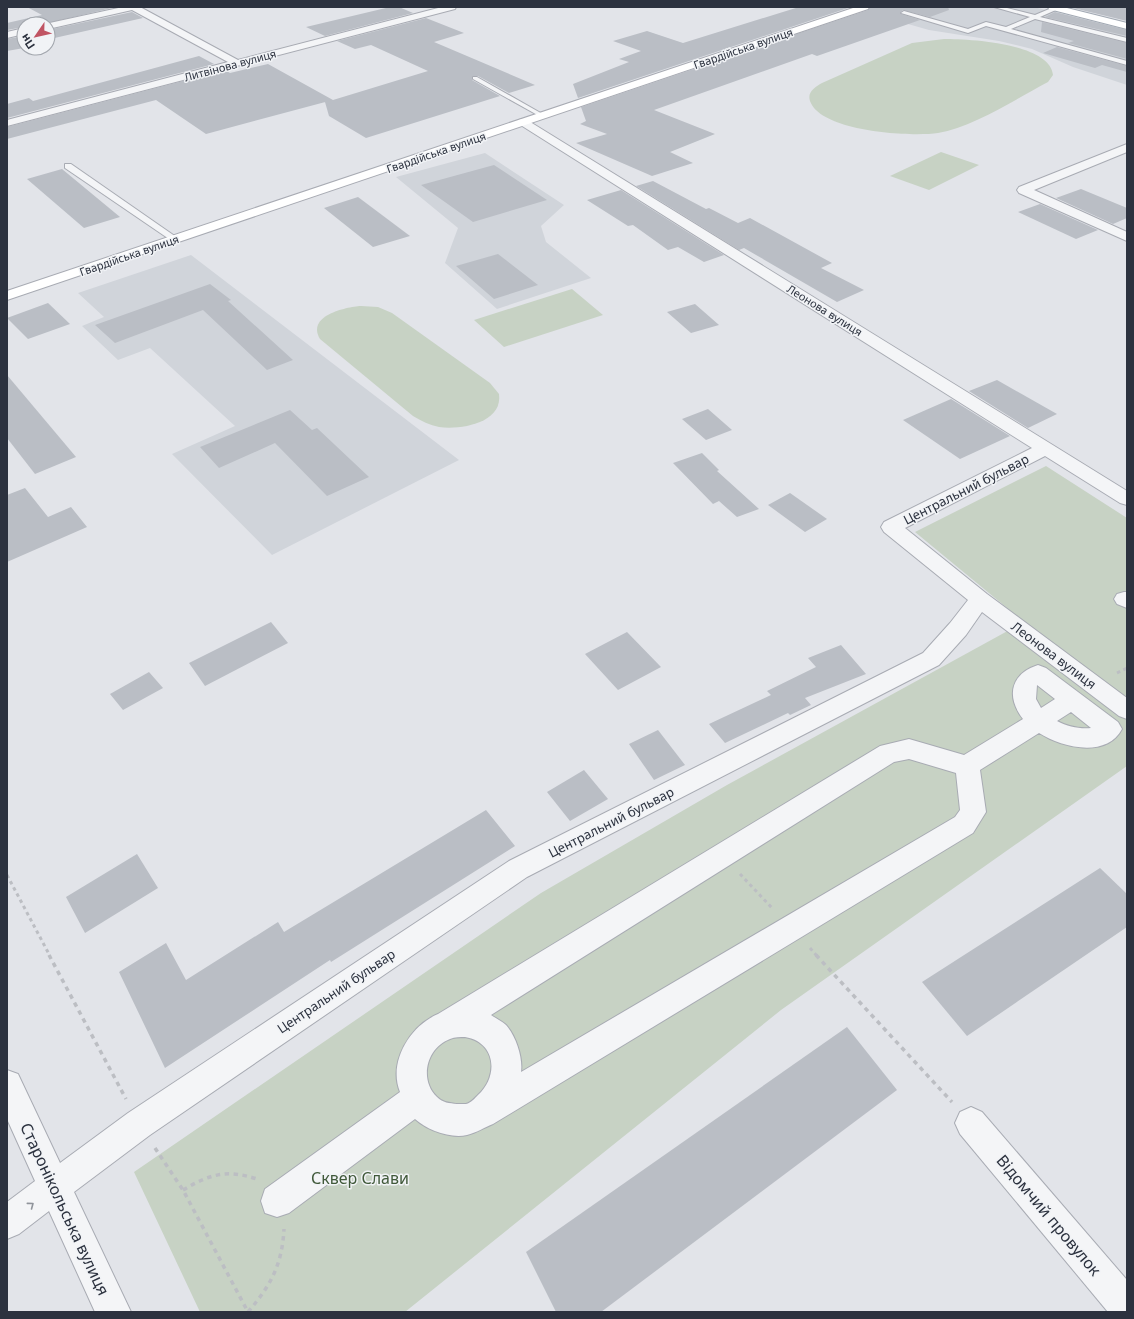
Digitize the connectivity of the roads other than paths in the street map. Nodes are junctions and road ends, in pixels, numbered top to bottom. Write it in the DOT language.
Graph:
graph roads {
  1 [pos="134,7"];
  2 [pos="452,7"];
  3 [pos="997,7"];
  4 [pos="1054,7"];
  5 [pos="857,8"];
  6 [pos="904,13"];
  7 [pos="1035,16"];
  8 [pos="56,24"];
  9 [pos="1127,26"];
  10 [pos="1006,29"];
  11 [pos="1127,40"];
  12 [pos="236,63"];
  13 [pos="1127,64"];
  14 [pos="475,78"];
  15 [pos="543,116"];
  16 [pos="523,122"];
  17 [pos="7,123"];
  18 [pos="1127,148"];
  19 [pos="68,166"];
  20 [pos="1127,237"];
  21 [pos="175,239"];
  22 [pos="7,296"];
  23 [pos="1046,448"];
  24 [pos="1127,499"];
  25 [pos="980,599"];
  26 [pos="1072,700"];
  27 [pos="1127,710"];
  28 [pos="1039,721"];
  29 [pos="967,766"];
  30 [pos="449,1024"];
  31 [pos="7,1085"];
  32 [pos="418,1098"];
  33 [pos="486,1110"];
  34 [pos="971,1123"];
  35 [pos="54,1187"];
  36 [pos="277,1201"];
  37 [pos="7,1222"];
  38 [pos="1127,1307"];
  39 [pos="113,1312"];
  1 -- 8 [label="street"];
  1 -- 12 [label="street"];
  2 -- 12 [label="street, Литвінова вулиця"];
  3 -- 7 [label="lane"];
  4 -- 7 [label="lane"];
  4 -- 9 [label="street"];
  5 -- 15 [label="street, Гвардійська вулиця"];
  6 -- 10 [label="lane"];
  7 -- 10 [label="lane"];
  7 -- 11 [label="lane"];
  10 -- 13 [label="lane"];
  12 -- 17 [label="street, Литвінова вулиця"];
  14 -- 15 [label="lane"];
  15 -- 16 [label="street, Гвардійська вулиця"];
  16 -- 21 [label="street, Гвардійська вулиця"];
  16 -- 23 [label="street, Леонова вулиця"];
  18 -- 20 [label="street"];
  19 -- 21 [label="lane"];
  21 -- 22 [label="street, Гвардійська вулиця"];
  23 -- 24 [label="street, Леонова вулиця"];
  23 -- 25 [label="street, Центральний бульвар"];
  25 -- 27 [label="street, Леонова вулиця"];
  25 -- 35 [label="street, Центральний бульвар"];
  26 -- 28 [label="street"];
  26 -- 28 [label="street"];
  26 -- 28 [label="street"];
  28 -- 29 [label="street"];
  29 -- 30 [label="street"];
  29 -- 33 [label="street"];
  30 -- 32 [label="street"];
  30 -- 33 [label="street"];
  31 -- 35 [label="street, Старонікольська вулиця"];
  32 -- 33 [label="street"];
  32 -- 36 [label="street"];
  34 -- 38 [label="street, Відомчий провулок"];
  37 -- 35 [label="street, Центральний бульвар, one-way"];
  35 -- 39 [label="street, Старонікольська вулиця"];
}
